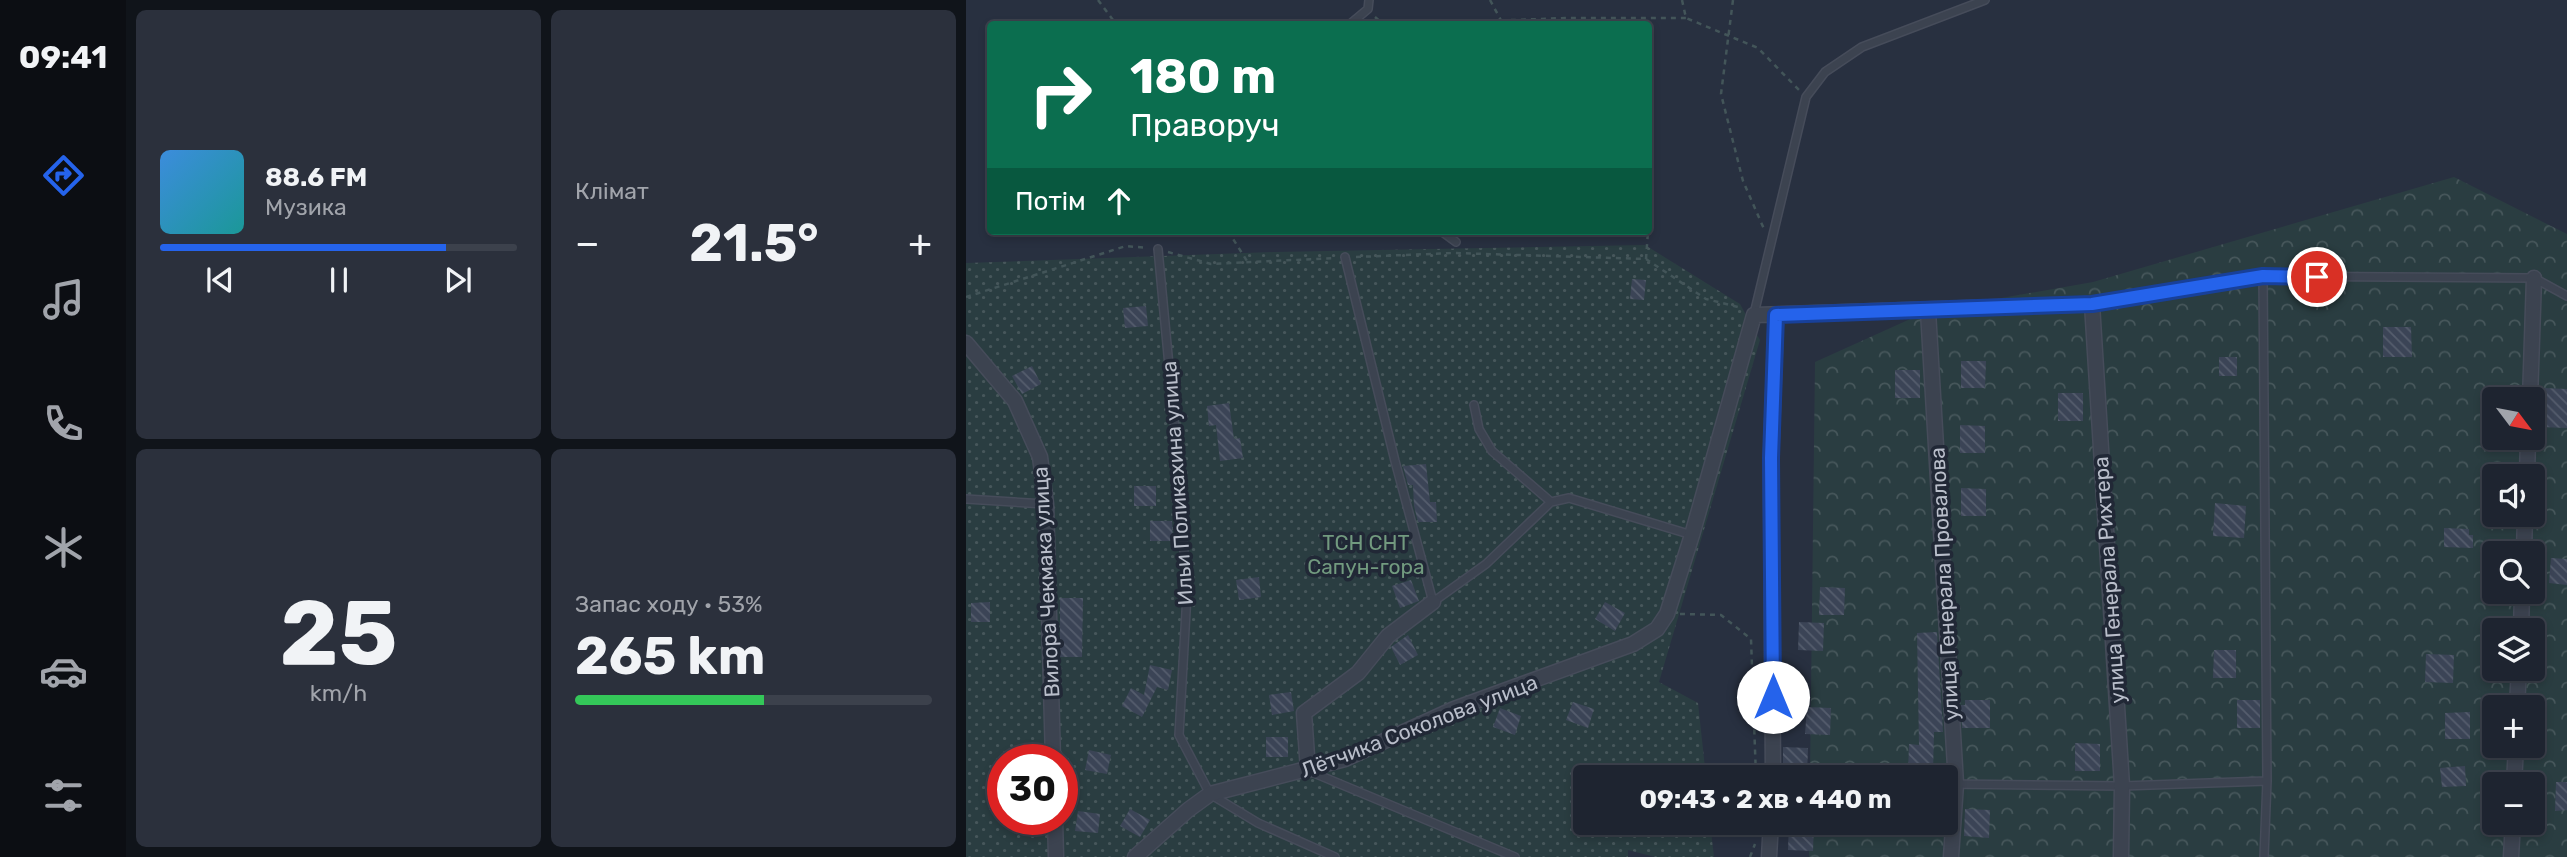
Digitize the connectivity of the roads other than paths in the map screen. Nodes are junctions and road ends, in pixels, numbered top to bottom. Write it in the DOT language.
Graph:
graph roads {
  1 [pos="1369,0"];
  2 [pos="1985,0"];
  3 [pos="1354,21"];
  4 [pos="1446,235"];
  5 [pos="1456,242"];
  6 [pos="1158,249"];
  7 [pos="1345,257"];
  8 [pos="2263,276"];
  9 [pos="2533,278"];
  10 [pos="2567,296"];
  11 [pos="2092,304"];
  12 [pos="1928,311"];
  13 [pos="1754,315"];
  14 [pos="1776,315"];
  15 [pos="966,343"];
  16 [pos="2530,387"];
  17 [pos="1474,405"];
  18 [pos="966,499"];
  19 [pos="1551,502"];
  20 [pos="1046,504"];
  21 [pos="1692,535"];
  22 [pos="1433,602"];
  23 [pos="1053,744"];
  24 [pos="1773,765"];
  25 [pos="1950,765"];
  26 [pos="1308,770"];
  27 [pos="2267,781"];
  28 [pos="1958,784"];
  29 [pos="2122,786"];
  30 [pos="1210,794"];
  31 [pos="1055,835"];
  32 [pos="1770,835"];
  33 [pos="1951,835"];
  34 [pos="2512,835"];
  35 [pos="1056,857"];
  36 [pos="1135,857"];
  37 [pos="1335,857"];
  38 [pos="1515,857"];
  39 [pos="1769,857"];
  40 [pos="1951,857"];
  41 [pos="2121,857"];
  42 [pos="2264,857"];
  43 [pos="2511,857"];
  1 -- 3 [label="lane"];
  2 -- 13 [label="lane"];
  4 -- 5 [label="lane"];
  6 -- 30 [label="lane, Ильи Поликахина улица"];
  7 -- 22 [label="lane"];
  8 -- 9 [label="lane"];
  8 -- 11 [label="lane"];
  8 -- 27 [label="lane"];
  9 -- 10 [label="lane"];
  9 -- 16 [label="street"];
  11 -- 12 [label="street"];
  11 -- 29 [label="street, улица Генерала Рихтера"];
  12 -- 14 [label="street"];
  12 -- 25 [label="street, улица Генерала Провалова"];
  13 -- 14 [label="street"];
  13 -- 21 [label="street"];
  14 -- 24 [label="street"];
  15 -- 20 [label="street, Вилора Чекмака улица"];
  17 -- 19 [label="lane"];
  18 -- 20 [label="lane"];
  19 -- 21 [label="lane"];
  19 -- 22 [label="lane"];
  20 -- 23 [label="street, Вилора Чекмака улица"];
  21 -- 26 [label="street, Лётчика Соколова улица"];
  22 -- 26 [label="street"];
  26 -- 30 [label="street, Лётчика Соколова улица"];
  26 -- 38 [label="lane"];
  27 -- 29 [label="lane"];
  27 -- 42 [label="lane"];
  28 -- 29 [label="lane"];
  29 -- 41 [label="street, улица Генерала Рихтера"];
  30 -- 36 [label="street, Лётчика Соколова улица"];
  30 -- 37 [label="lane"];
  31 -- 35 [label="street"];
  32 -- 39 [label="street"];
  33 -- 40 [label="street, улица Генерала Провалова"];
  34 -- 43 [label="street"];
}
